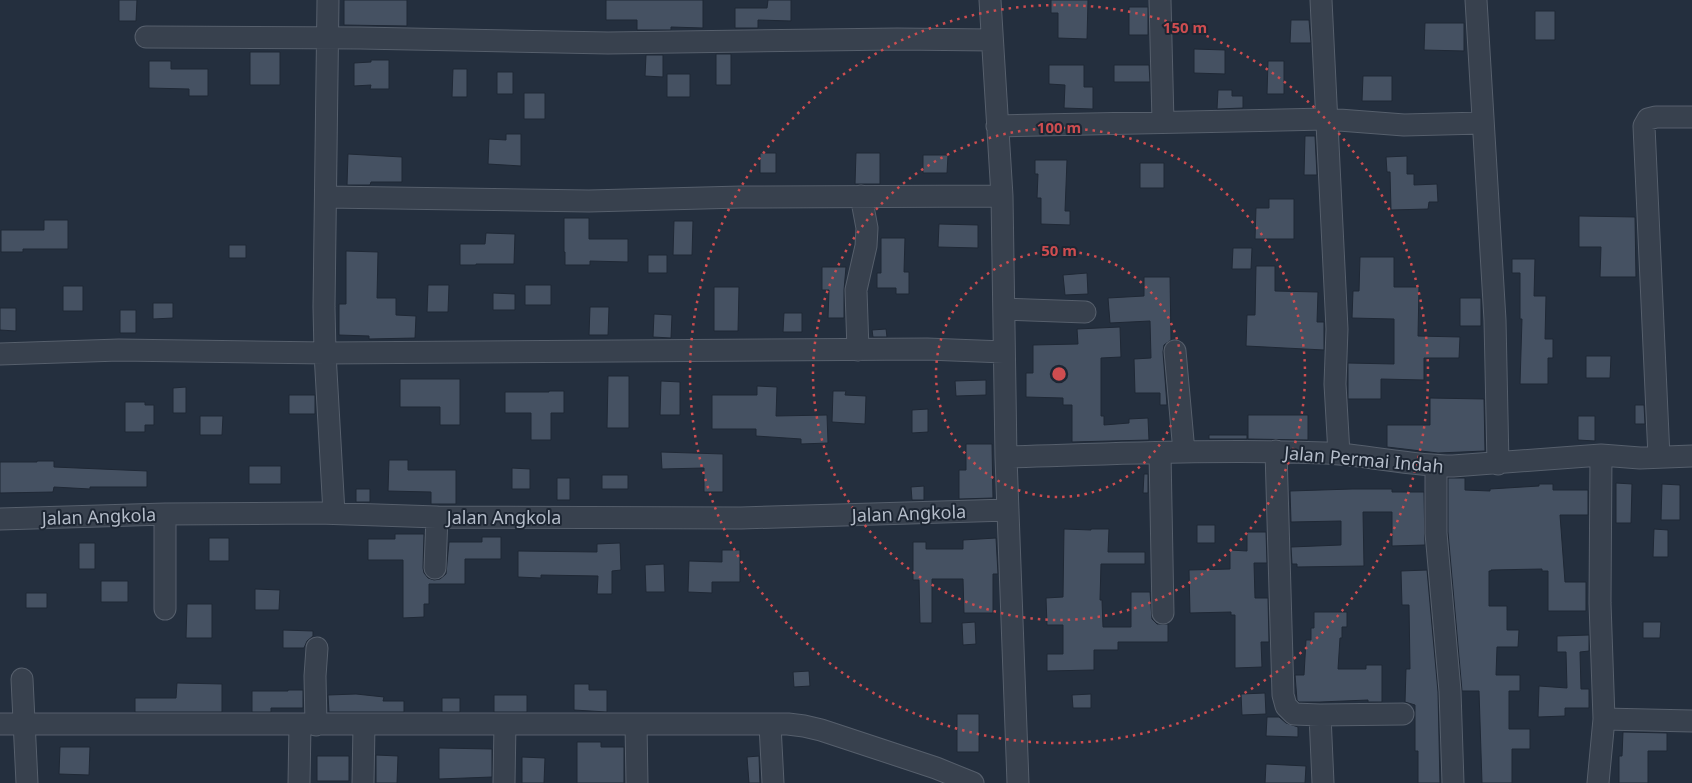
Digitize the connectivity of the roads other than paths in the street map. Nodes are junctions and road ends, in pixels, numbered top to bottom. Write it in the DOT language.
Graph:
graph roads {
  1 [pos="328,0"];
  2 [pos="990,0"];
  3 [pos="1160,0"];
  4 [pos="1321,0"];
  5 [pos="1476,0"];
  6 [pos="146,36"];
  7 [pos="328,37"];
  8 [pos="992,40"];
  9 [pos="1692,117"];
  10 [pos="1326,119"];
  11 [pos="1164,122"];
  12 [pos="1482,124"];
  13 [pos="997,126"];
  14 [pos="861,196"];
  15 [pos="1002,196"];
  16 [pos="326,198"];
  17 [pos="1005,309"];
  18 [pos="1085,312"];
  19 [pos="858,350"];
  20 [pos="1175,351"];
  21 [pos="1004,352"];
  22 [pos="324,353"];
  23 [pos="0,354"];
  24 [pos="1276,451"];
  25 [pos="1184,452"];
  26 [pos="1160,453"];
  27 [pos="1339,454"];
  28 [pos="1601,455"];
  29 [pos="1692,456"];
  30 [pos="1006,457"];
  31 [pos="1659,457"];
  32 [pos="1498,464"];
  33 [pos="1436,466"];
  34 [pos="1008,510"];
  35 [pos="334,513"];
  36 [pos="166,514"];
  37 [pos="437,517"];
  38 [pos="0,520"];
  39 [pos="436,568"];
  40 [pos="166,609"];
  41 [pos="1163,613"];
  42 [pos="318,648"];
  43 [pos="22,679"];
  44 [pos="1403,714"];
  45 [pos="1320,715"];
  46 [pos="1604,719"];
  47 [pos="1692,721"];
  48 [pos="0,724"];
  49 [pos="24,724"];
  50 [pos="308,724"];
  51 [pos="504,724"];
  52 [pos="636,724"];
  53 [pos="770,724"];
  54 [pos="364,725"];
  55 [pos="27,783"];
  56 [pos="299,783"];
  57 [pos="363,783"];
  58 [pos="504,783"];
  59 [pos="637,783"];
  60 [pos="773,783"];
  61 [pos="974,783"];
  62 [pos="1018,783"];
  63 [pos="1323,783"];
  64 [pos="1453,783"];
  65 [pos="1598,783"];
  1 -- 7 [label="street"];
  2 -- 8 [label="street"];
  3 -- 11 [label="street"];
  4 -- 10 [label="street"];
  5 -- 12 [label="street"];
  6 -- 7 [label="street"];
  7 -- 8 [label="street"];
  7 -- 16 [label="street"];
  8 -- 13 [label="street"];
  9 -- 31 [label="street"];
  10 -- 11 [label="street"];
  10 -- 12 [label="street"];
  10 -- 27 [label="street"];
  11 -- 13 [label="street"];
  12 -- 32 [label="street"];
  13 -- 15 [label="street"];
  14 -- 15 [label="street"];
  14 -- 16 [label="street"];
  14 -- 19 [label="street"];
  15 -- 17 [label="street"];
  16 -- 22 [label="street"];
  17 -- 18 [label="street"];
  17 -- 21 [label="street"];
  19 -- 21 [label="street"];
  19 -- 22 [label="street"];
  20 -- 25 [label="street"];
  21 -- 30 [label="street"];
  22 -- 23 [label="street"];
  22 -- 35 [label="street"];
  24 -- 25 [label="street, Jalan Permai Indah"];
  24 -- 27 [label="street, Jalan Permai Indah"];
  24 -- 45 [label="street"];
  25 -- 26 [label="street, Jalan Permai Indah"];
  26 -- 30 [label="street, Jalan Permai Indah"];
  26 -- 41 [label="street"];
  27 -- 33 [label="street, Jalan Permai Indah"];
  28 -- 31 [label="street, Jalan Permai Indah"];
  28 -- 32 [label="street, Jalan Permai Indah"];
  28 -- 46 [label="street"];
  29 -- 31 [label="street, Jalan Permai Indah"];
  30 -- 34 [label="street"];
  32 -- 33 [label="street, Jalan Permai Indah"];
  33 -- 64 [label="street"];
  34 -- 37 [label="street, Jalan Angkola"];
  34 -- 62 [label="street"];
  35 -- 36 [label="street, Jalan Angkola"];
  35 -- 37 [label="street, Jalan Angkola"];
  36 -- 38 [label="street, Jalan Angkola"];
  36 -- 40 [label="street"];
  37 -- 39 [label="street"];
  42 -- 50 [label="street"];
  43 -- 49 [label="street"];
  44 -- 45 [label="street"];
  45 -- 63 [label="street"];
  46 -- 47 [label="street"];
  46 -- 65 [label="street"];
  48 -- 49 [label="street"];
  49 -- 50 [label="street"];
  49 -- 55 [label="street"];
  50 -- 54 [label="street"];
  50 -- 56 [label="street"];
  51 -- 52 [label="street"];
  51 -- 54 [label="street"];
  51 -- 58 [label="street"];
  52 -- 53 [label="street"];
  52 -- 59 [label="street"];
  53 -- 60 [label="street"];
  53 -- 61 [label="street"];
  54 -- 57 [label="street"];
}
